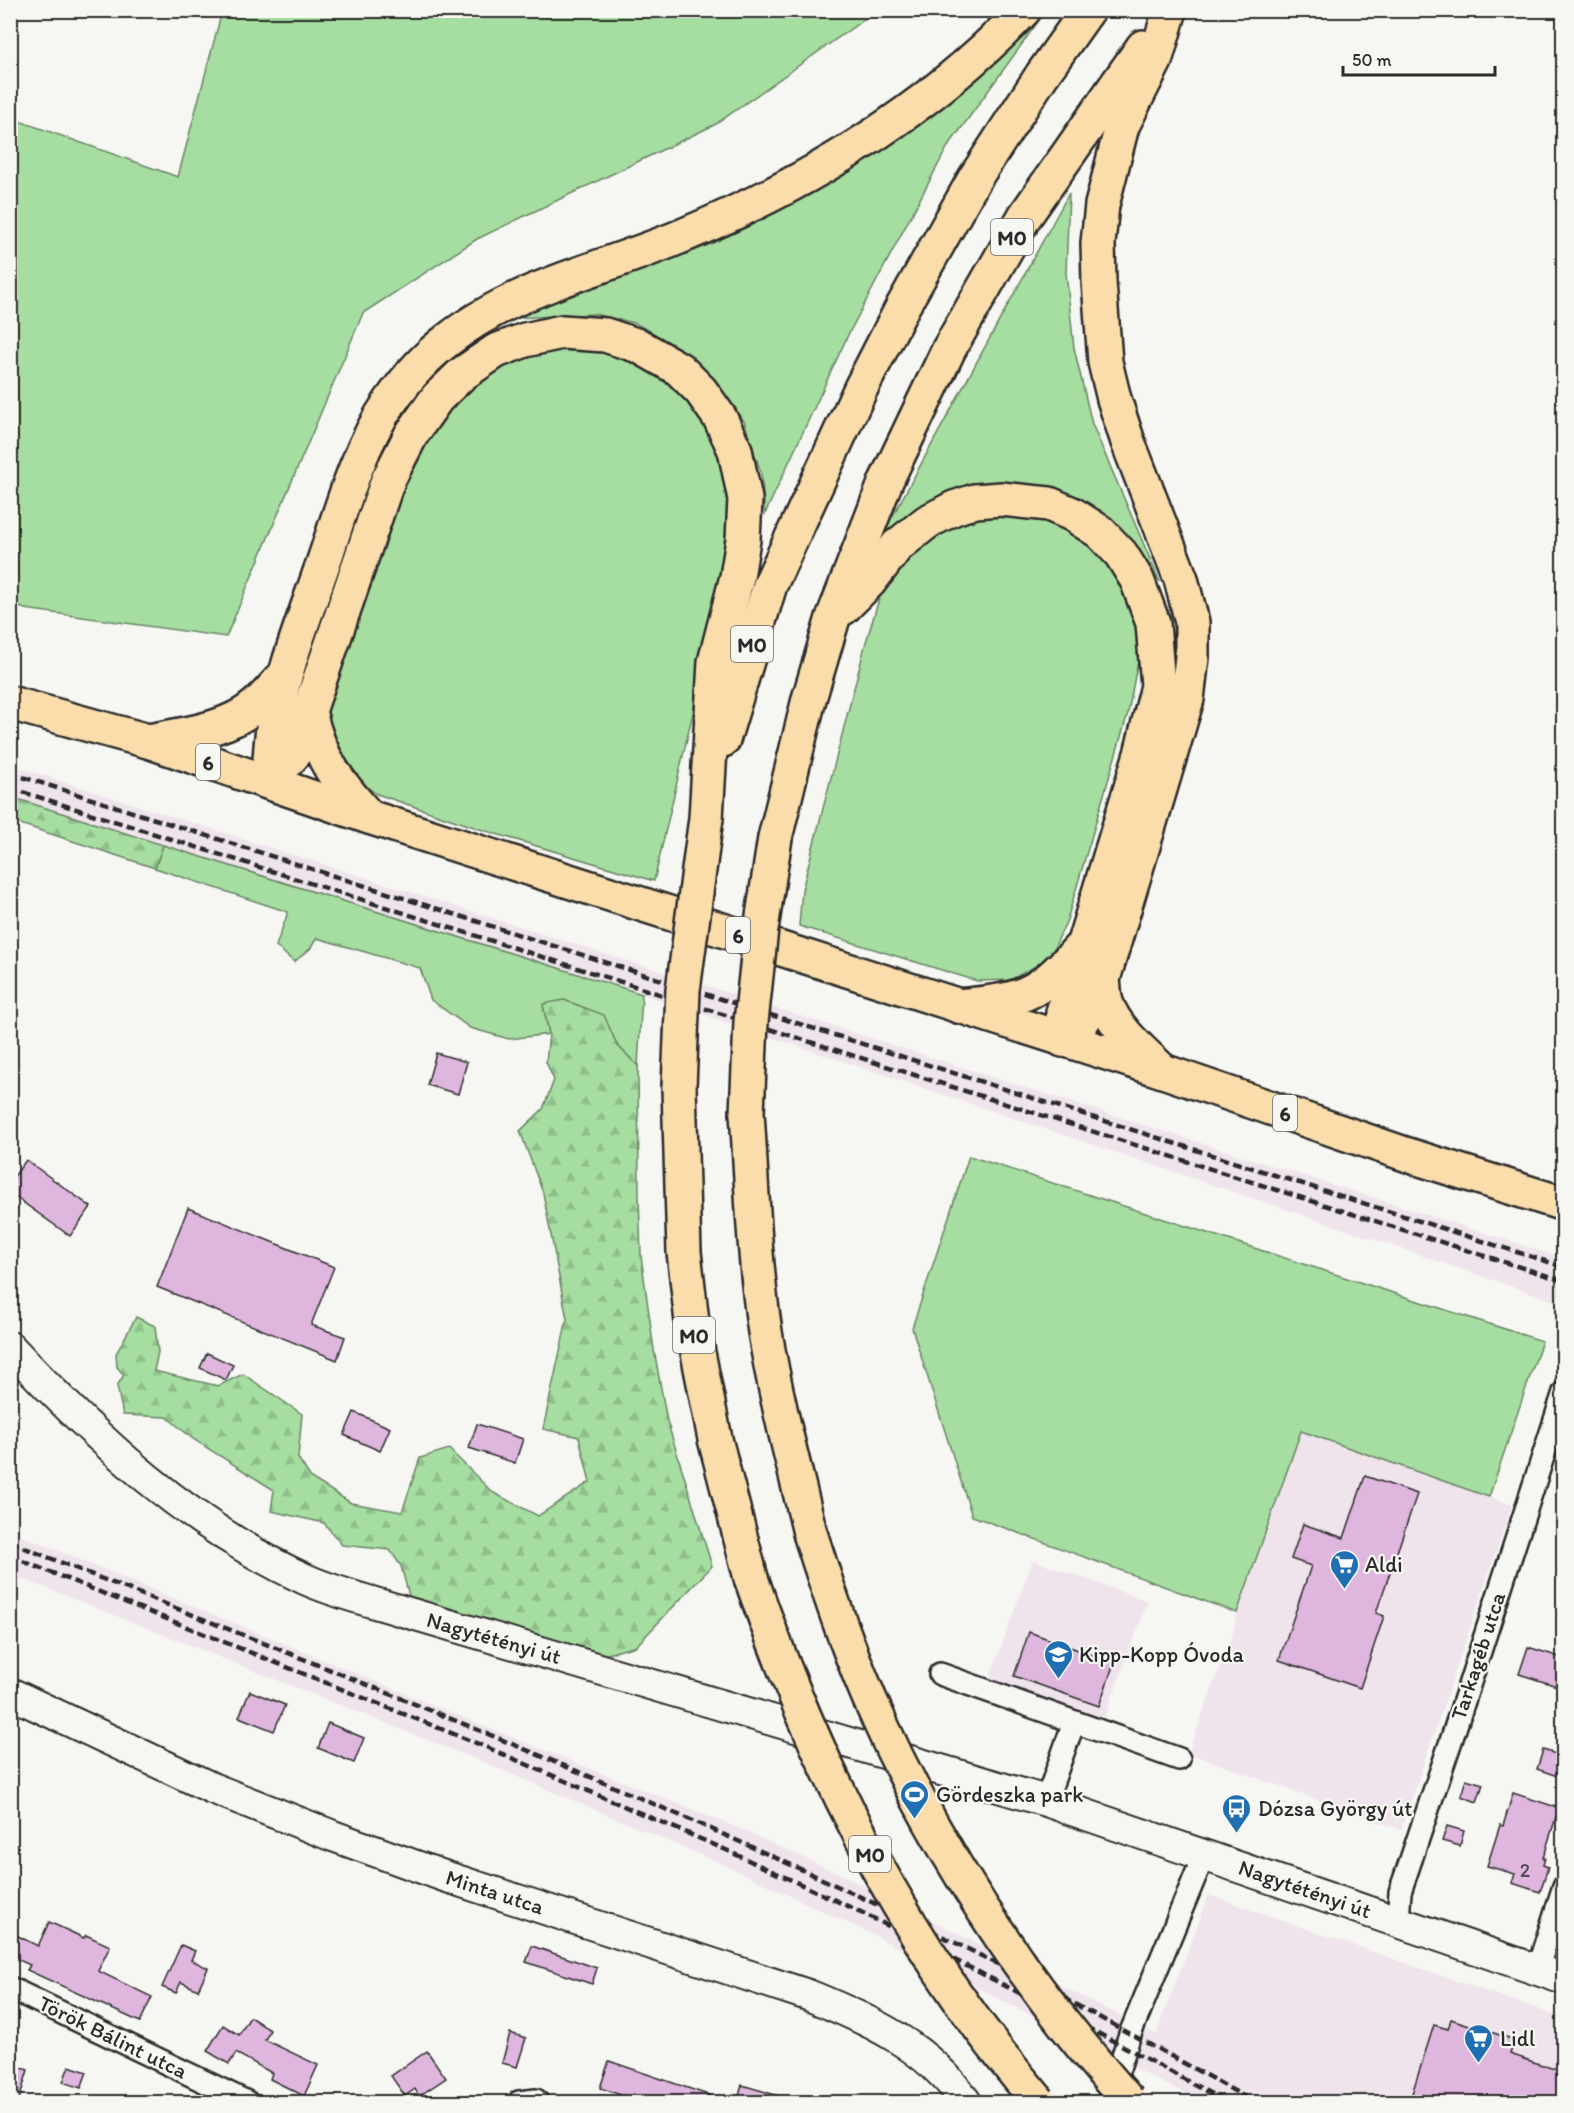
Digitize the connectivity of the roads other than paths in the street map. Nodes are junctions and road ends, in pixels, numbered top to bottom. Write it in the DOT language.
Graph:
graph roads {
  1 [pos="1024,10"];
  2 [pos="1088,10"];
  3 [pos="1169,10"];
  4 [pos="833,618"];
  5 [pos="286,674"];
  6 [pos="10,683"];
  7 [pos="10,703"];
  8 [pos="309,711"];
  9 [pos="135,738"];
  10 [pos="269,782"];
  11 [pos="369,817"];
  12 [pos="706,818"];
  13 [pos="1084,943"];
  14 [pos="1103,979"];
  15 [pos="958,1006"];
  16 [pos="1063,1040"];
  17 [pos="1163,1071"];
  18 [pos="1563,1204"];
  19 [pos="10,1347"];
  20 [pos="1563,1392"];
  21 [pos="940,1674"];
  22 [pos="10,1693"];
  23 [pos="1074,1722"];
  24 [pos="1179,1759"];
  25 [pos="1046,1801"];
  26 [pos="1204,1855"];
  27 [pos="1563,1886"];
  28 [pos="1398,1921"];
  29 [pos="1550,1974"];
  30 [pos="10,1988"];
  31 [pos="963,2097"];
  32 [pos="247,2103"];
  33 [pos="1039,2103"];
  34 [pos="1108,2103"];
  35 [pos="1129,2103"];
  1 -- 5 [label="main road"];
  2 -- 12 [label="main road, M0"];
  3 -- 4 [label="main road, M0"];
  3 -- 14 [label="main road"];
  4 -- 13 [label="main road"];
  4 -- 35 [label="main road, M0, bridge"];
  5 -- 9 [label="main road"];
  5 -- 10 [label="main road"];
  6 -- 9 [label="main road, 6"];
  7 -- 9 [label="main road, 6"];
  8 -- 10 [label="main road"];
  8 -- 11 [label="main road"];
  8 -- 12 [label="main road"];
  9 -- 10 [label="main road, 6"];
  10 -- 11 [label="main road, 6"];
  11 -- 15 [label="main road, 6"];
  12 -- 33 [label="main road, M0, bridge"];
  13 -- 15 [label="main road"];
  13 -- 16 [label="main road"];
  14 -- 16 [label="main road"];
  14 -- 17 [label="main road"];
  15 -- 16 [label="main road, 6"];
  16 -- 17 [label="main road, 6"];
  17 -- 18 [label="main road, 6"];
  19 -- 25 [label="main road, Nagytétényi út"];
  20 -- 28 [label="street, Tarkagéb utca"];
  21 -- 23 [label="street"];
  22 -- 31 [label="main road, Minta utca"];
  23 -- 24 [label="street"];
  23 -- 25 [label="street"];
  25 -- 26 [label="main road, Nagytétényi út"];
  26 -- 28 [label="main road, Nagytétényi út"];
  26 -- 34 [label="street"];
  27 -- 29 [label="street"];
  28 -- 29 [label="main road, Nagytétényi út"];
  30 -- 32 [label="street, Török Bálint utca"];
}
